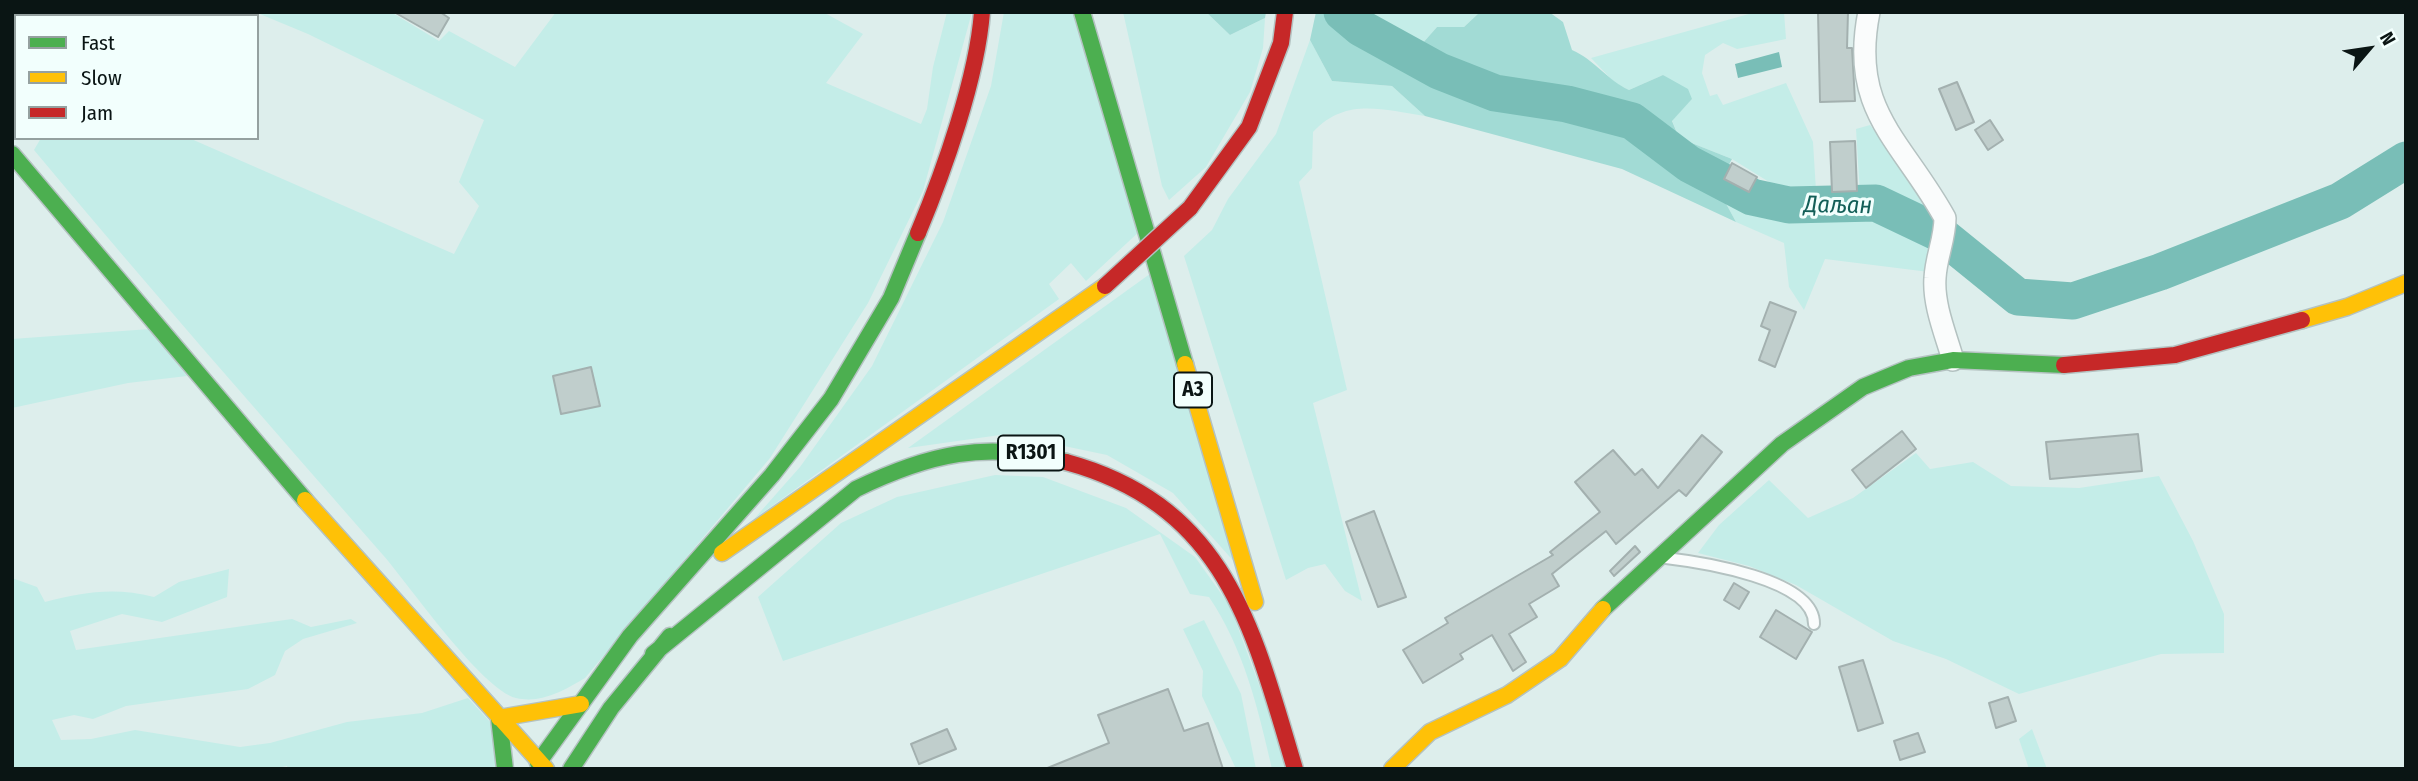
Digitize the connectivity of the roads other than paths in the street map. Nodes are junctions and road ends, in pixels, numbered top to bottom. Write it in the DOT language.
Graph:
graph roads {
  1 [pos="982,12"];
  2 [pos="1082,12"];
  3 [pos="1097,12"];
  4 [pos="1285,12"];
  5 [pos="1869,12"];
  6 [pos="12,154"];
  7 [pos="2406,283"];
  8 [pos="1953,360"];
  9 [pos="984,372"];
  10 [pos="1660,557"];
  11 [pos="1272,609"];
  12 [pos="1814,624"];
  13 [pos="630,636"];
  14 [pos="653,654"];
  15 [pos="581,704"];
  16 [pos="499,718"];
  17 [pos="539,767"];
  18 [pos="505,769"];
  19 [pos="571,769"];
  20 [pos="1295,769"];
  21 [pos="1303,769"];
  22 [pos="1392,769"];
  1 -- 13 [label="main road, R1301"];
  2 -- 21 [label="main road, A3"];
  3 -- 11 [label="main road, A3"];
  4 -- 9 [label="main road, R1301, bridge"];
  5 -- 8 [label="street"];
  6 -- 16 [label="main road"];
  7 -- 8 [label="main road"];
  8 -- 10 [label="main road"];
  9 -- 13 [label="main road, R1301"];
  9 -- 14 [label="main road, R1301"];
  10 -- 12 [label="lane"];
  10 -- 22 [label="main road"];
  13 -- 15 [label="main road, R1301"];
  14 -- 19 [label="main road, R1301"];
  14 -- 20 [label="main road, R1301"];
  15 -- 16 [label="main road"];
  15 -- 17 [label="main road, R1301"];
  16 -- 17 [label="main road"];
  16 -- 18 [label="main road"];
}
